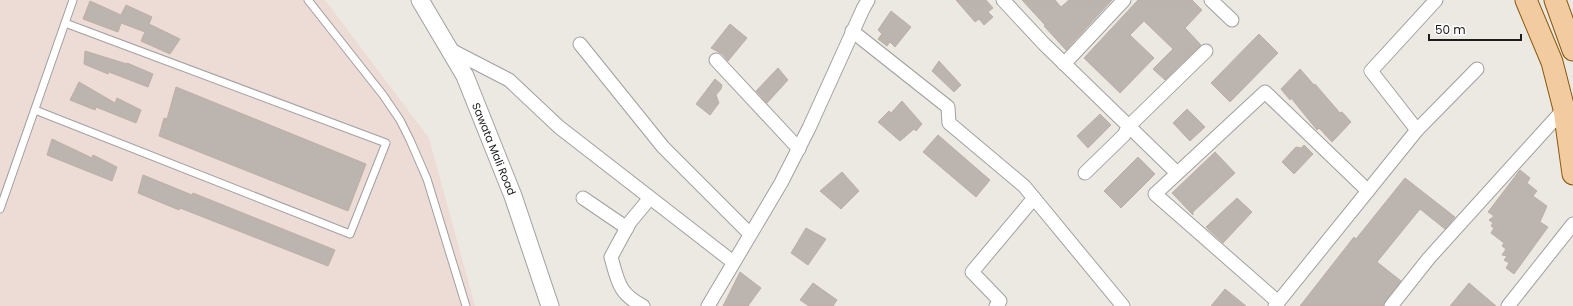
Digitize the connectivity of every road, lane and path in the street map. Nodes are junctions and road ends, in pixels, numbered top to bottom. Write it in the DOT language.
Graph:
graph roads {
  1 [pos="73,0"];
  2 [pos="308,0"];
  3 [pos="420,0"];
  4 [pos="1003,0"];
  5 [pos="1124,0"];
  6 [pos="1211,0"];
  7 [pos="1436,0"];
  8 [pos="1526,0"];
  9 [pos="1555,0"];
  10 [pos="862,3"];
  11 [pos="1232,20"];
  12 [pos="65,23"];
  13 [pos="852,31"];
  14 [pos="1572,42"];
  15 [pos="580,44"];
  16 [pos="449,49"];
  17 [pos="1206,51"];
  18 [pos="716,60"];
  19 [pos="1064,64"];
  20 [pos="1477,69"];
  21 [pos="1564,109"];
  22 [pos="35,110"];
  23 [pos="1129,126"];
  24 [pos="1418,130"];
  25 [pos="799,149"];
  26 [pos="1085,173"];
  27 [pos="1177,173"];
  28 [pos="1573,174"];
  29 [pos="1368,191"];
  30 [pos="583,198"];
  31 [pos="650,198"];
  32 [pos="1034,198"];
  33 [pos="0,210"];
  34 [pos="1573,224"];
  35 [pos="626,228"];
  36 [pos="750,234"];
  37 [pos="733,262"];
  38 [pos="626,302"];
  39 [pos="1276,304"];
  40 [pos="466,306"];
  41 [pos="550,306"];
  42 [pos="643,306"];
  43 [pos="708,306"];
  44 [pos="996,306"];
  45 [pos="1123,306"];
  46 [pos="1391,306"];
  47 [pos="1508,306"];
  1 -- 12 [label="lane"];
  2 -- 40 [label="lane"];
  3 -- 16 [label="street, Sawata Mali Road"];
  4 -- 19 [label="street"];
  5 -- 19 [label="street"];
  6 -- 11 [label="street"];
  7 -- 24 [label="street"];
  8 -- 21 [label="main road"];
  9 -- 14 [label="main road"];
  10 -- 13 [label="street"];
  12 -- 22 [label="lane"];
  12 -- 22 [label="lane"];
  13 -- 25 [label="street"];
  13 -- 32 [label="street"];
  15 -- 36 [label="street"];
  16 -- 31 [label="street"];
  16 -- 41 [label="street, Sawata Mali Road"];
  17 -- 23 [label="street"];
  18 -- 25 [label="street"];
  19 -- 23 [label="street"];
  20 -- 24 [label="street"];
  21 -- 28 [label="main road"];
  21 -- 46 [label="street"];
  22 -- 33 [label="lane"];
  23 -- 26 [label="street"];
  23 -- 27 [label="street"];
  24 -- 29 [label="street"];
  25 -- 36 [label="street"];
  27 -- 29 [label="street"];
  27 -- 39 [label="street"];
  29 -- 39 [label="street"];
  30 -- 35 [label="street"];
  31 -- 35 [label="street"];
  31 -- 37 [label="street"];
  32 -- 44 [label="street"];
  32 -- 45 [label="street"];
  34 -- 47 [label="street"];
  35 -- 38 [label="street"];
  36 -- 37 [label="street"];
  37 -- 43 [label="street"];
  38 -- 42 [label="street"];
}
